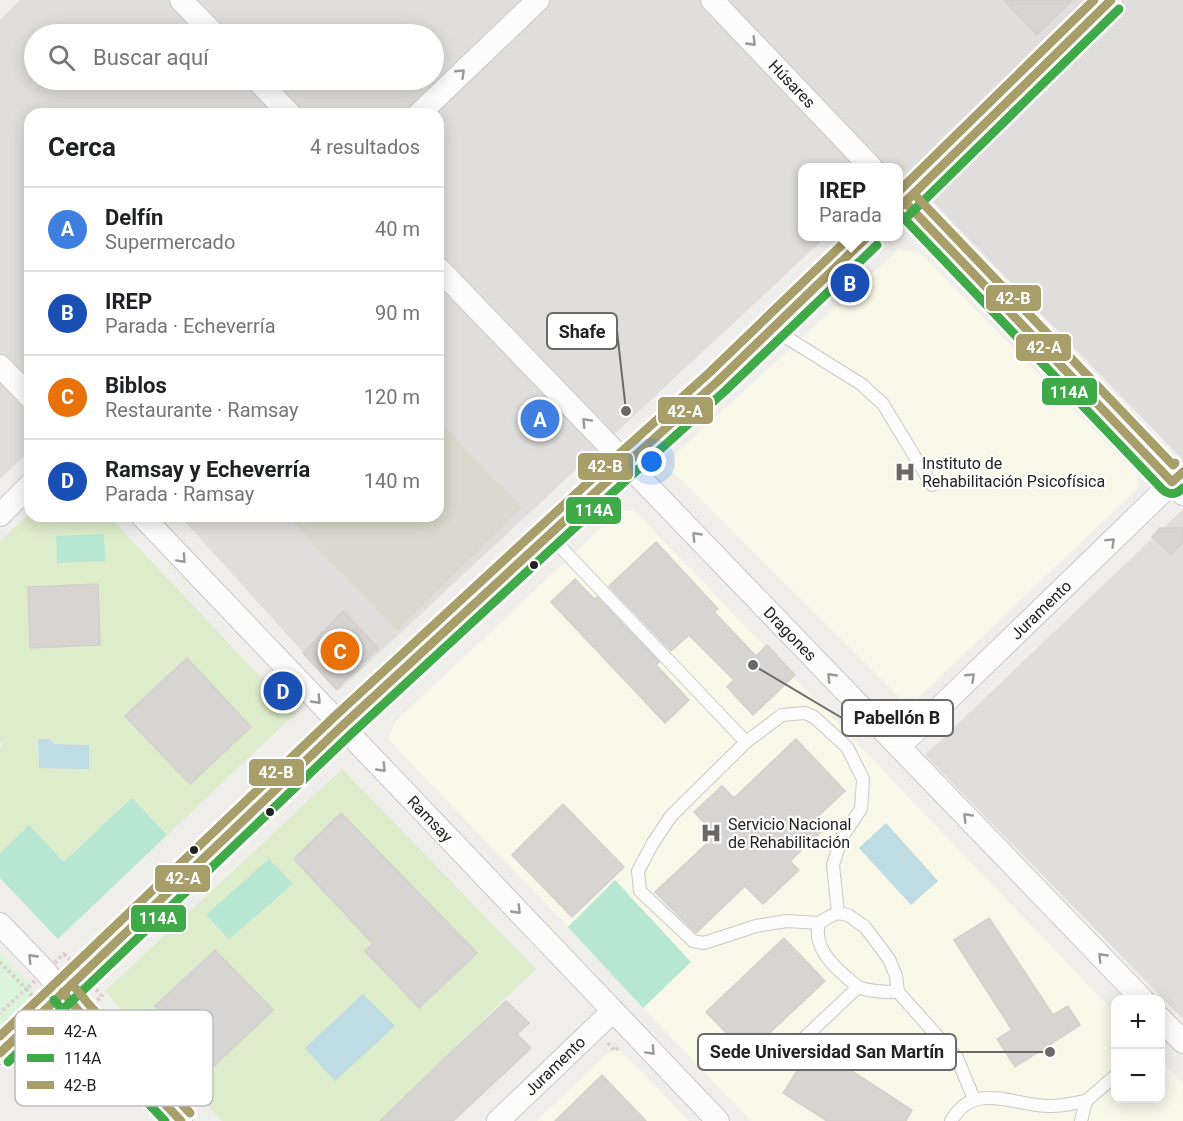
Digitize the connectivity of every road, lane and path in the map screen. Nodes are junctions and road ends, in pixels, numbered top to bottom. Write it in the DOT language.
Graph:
graph roads {
  1 [pos="181,0"];
  2 [pos="538,0"];
  3 [pos="712,0"];
  4 [pos="1111,0"];
  5 [pos="204,24"];
  6 [pos="267,90"];
  7 [pos="284,108"];
  8 [pos="425,108"];
  9 [pos="867,163"];
  10 [pos="903,199"];
  11 [pos="903,205"];
  12 [pos="865,241"];
  13 [pos="444,274"];
  14 [pos="773,329"];
  15 [pos="0,366"];
  16 [pos="24,392"];
  17 [pos="626,464"];
  18 [pos="1179,483"];
  19 [pos="932,485"];
  20 [pos="24,491"];
  21 [pos="0,515"];
  22 [pos="148,522"];
  23 [pos="549,535"];
  24 [pos="342,726"];
  25 [pos="746,742"];
  26 [pos="899,747"];
  27 [pos="838,913"];
  28 [pos="819,923"];
  29 [pos="0,924"];
  30 [pos="0,962"];
  31 [pos="858,987"];
  32 [pos="63,992"];
  33 [pos="898,992"];
  34 [pos="1139,995"];
  35 [pos="44,1010"];
  36 [pos="78,1010"];
  37 [pos="613,1011"];
  38 [pos="0,1013"];
  39 [pos="15,1038"];
  40 [pos="802,1040"];
  41 [pos="0,1053"];
  42 [pos="1111,1079"];
  43 [pos="974,1099"];
  44 [pos="1086,1101"];
  45 [pos="167,1106"];
  46 [pos="181,1121"];
  47 [pos="498,1121"];
  48 [pos="718,1121"];
  49 [pos="951,1121"];
  50 [pos="1082,1121"];
  1 -- 5 [label="street"];
  8 -- 2 [label="street, one-way"];
  3 -- 9 [label="street, Húsares, one-way"];
  4 -- 10 [label="street"];
  6 -- 7 [label="street"];
  11 -- 18 [label="street"];
  12 -- 14 [label="street"];
  17 -- 13 [label="street, Dragones, one-way"];
  14 -- 17 [label="street"];
  14 -- 19 [label="lane"];
  15 -- 16 [label="street"];
  17 -- 23 [label="street"];
  26 -- 17 [label="street, Dragones, one-way"];
  26 -- 18 [label="street, Juramento, one-way"];
  20 -- 21 [label="street"];
  22 -- 24 [label="street, Ramsay, one-way"];
  23 -- 24 [label="street"];
  23 -- 25 [label="lane"];
  24 -- 32 [label="street"];
  24 -- 37 [label="street, Ramsay, one-way"];
  25 -- 27 [label="lane"];
  25 -- 28 [label="lane"];
  34 -- 26 [label="street, Dragones, one-way"];
  27 -- 28 [label="lane"];
  27 -- 33 [label="lane"];
  28 -- 31 [label="lane"];
  32 -- 29 [label="street, one-way"];
  30 -- 38 [label="path"];
  31 -- 33 [label="lane"];
  31 -- 40 [label="lane"];
  32 -- 35 [label="street"];
  32 -- 36 [label="street"];
  33 -- 43 [label="lane"];
  37 -- 47 [label="street, Juramento"];
  37 -- 48 [label="street, Ramsay, one-way"];
  39 -- 41 [label="street"];
  42 -- 44 [label="lane"];
  43 -- 44 [label="lane"];
  43 -- 49 [label="lane"];
  44 -- 50 [label="lane"];
  45 -- 46 [label="street"];
}
